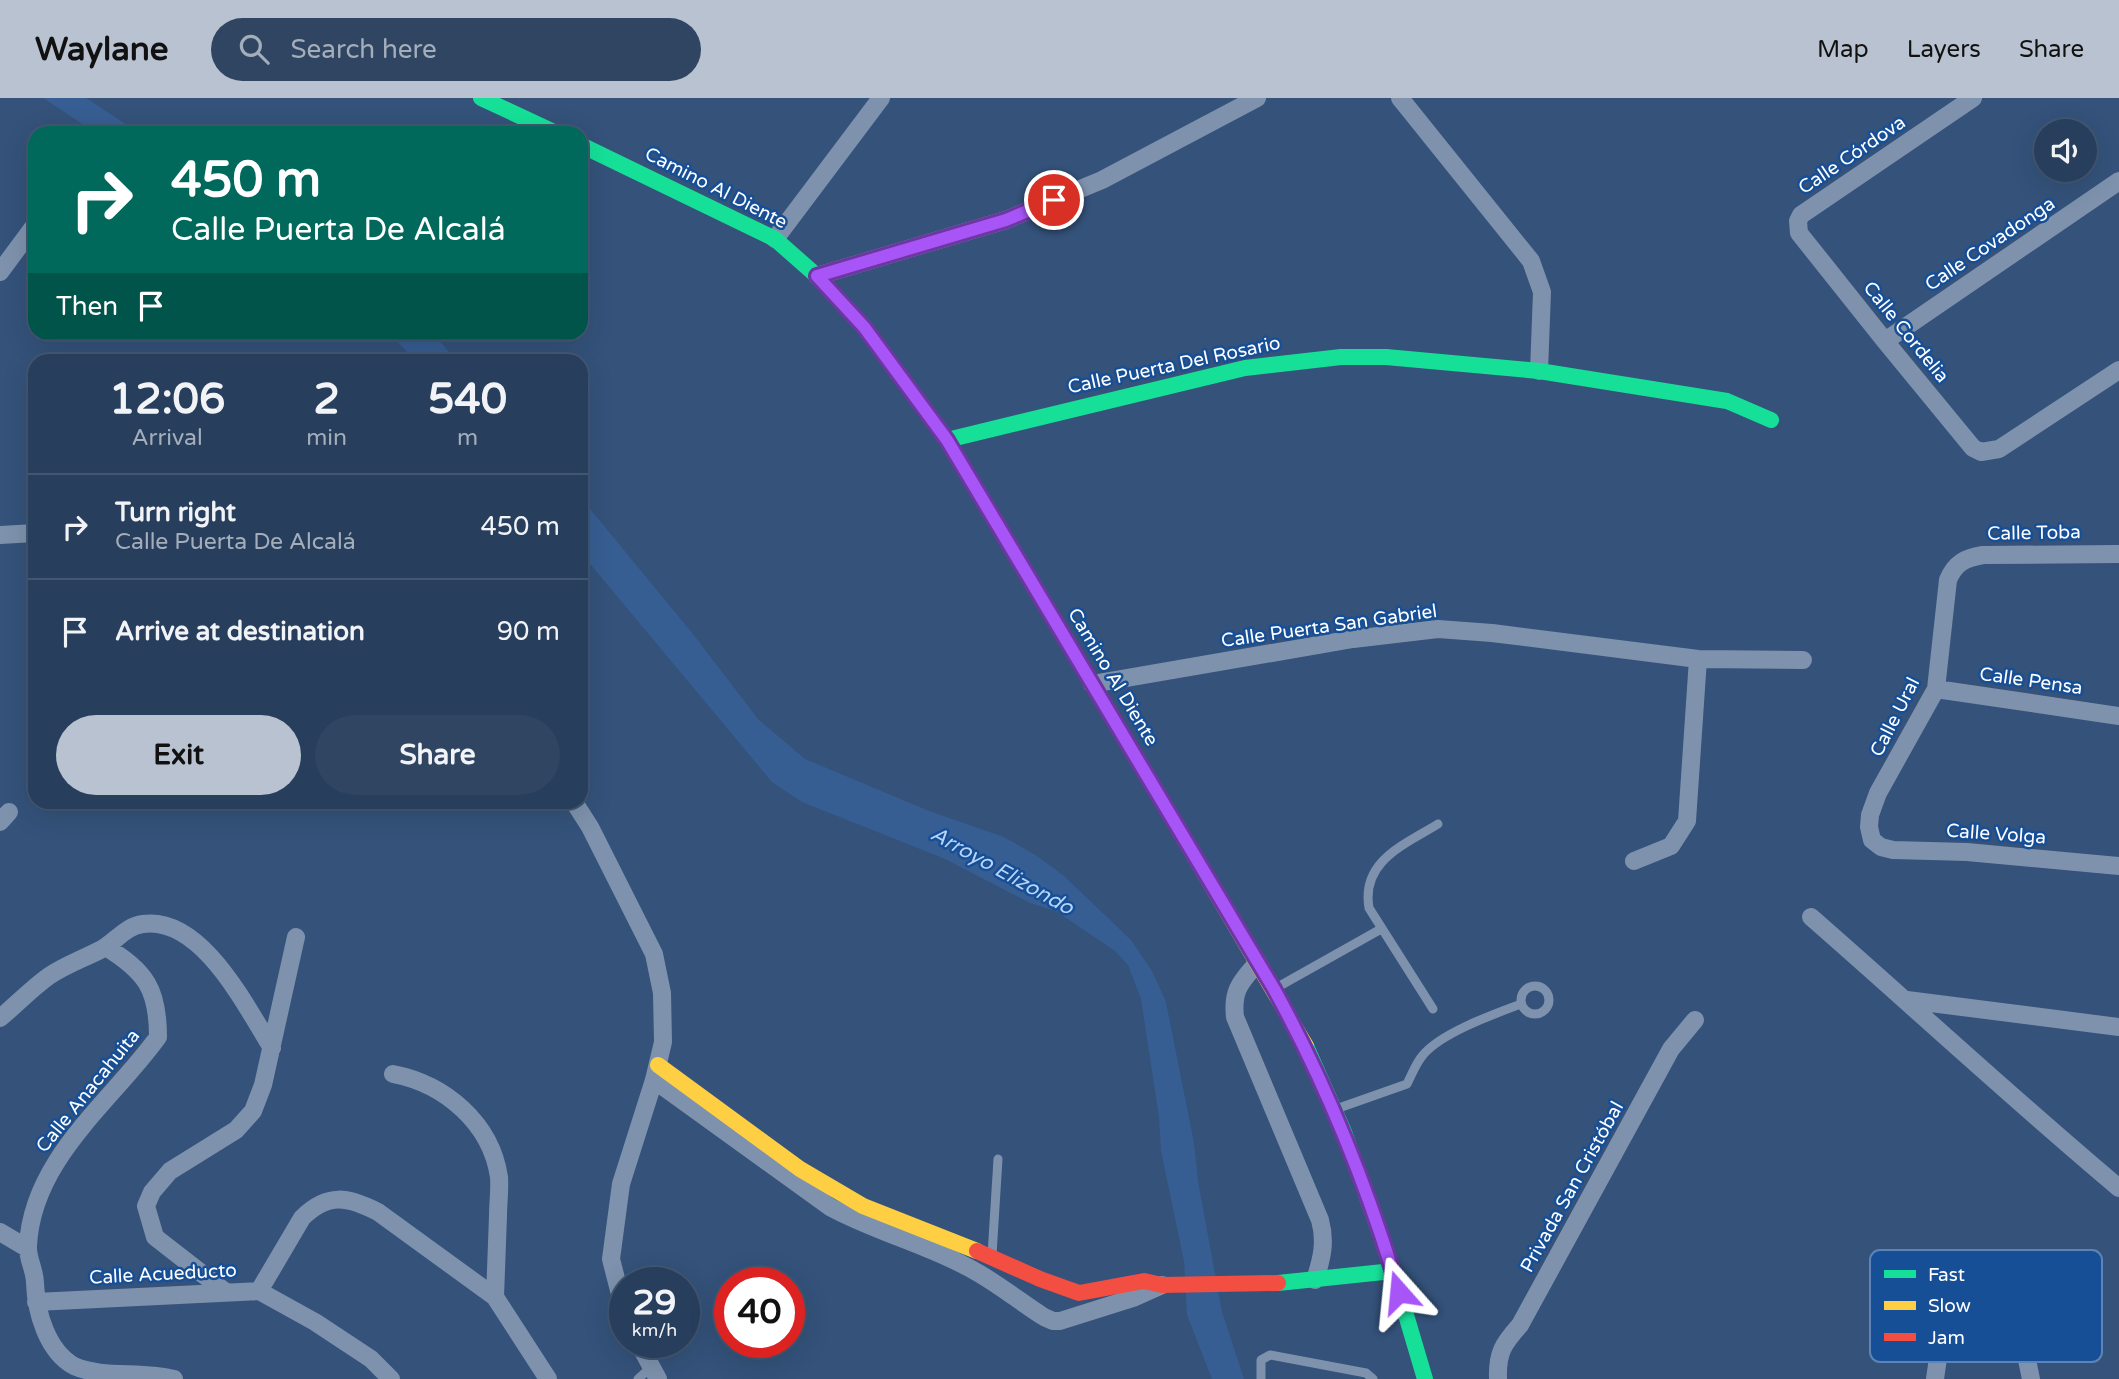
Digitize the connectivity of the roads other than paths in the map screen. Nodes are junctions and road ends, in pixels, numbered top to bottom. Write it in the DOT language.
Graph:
graph roads {
  1 [pos="481,98"];
  2 [pos="881,98"];
  3 [pos="1257,98"];
  4 [pos="1400,98"];
  5 [pos="1973,98"];
  6 [pos="541,126"];
  7 [pos="588,148"];
  8 [pos="2119,181"];
  9 [pos="1797,228"];
  10 [pos="28,234"];
  11 [pos="775,239"];
  12 [pos="0,272"];
  13 [pos="817,276"];
  14 [pos="1885,341"];
  15 [pos="2119,370"];
  16 [pos="1539,371"];
  17 [pos="1771,420"];
  18 [pos="947,440"];
  19 [pos="28,533"];
  20 [pos="0,535"];
  21 [pos="2119,554"];
  22 [pos="1953,567"];
  23 [pos="1698,659"];
  24 [pos="1803,660"];
  25 [pos="1092,684"];
  26 [pos="1936,689"];
  27 [pos="2119,716"];
  28 [pos="578,809"];
  29 [pos="1438,824"];
  30 [pos="1872,840"];
  31 [pos="1634,860"];
  32 [pos="2119,866"];
  33 [pos="1811,918"];
  34 [pos="1381,929"];
  35 [pos="296,937"];
  36 [pos="106,947"];
  37 [pos="1258,962"];
  38 [pos="1274,989"];
  39 [pos="1907,1000"];
  40 [pos="1521,1004"];
  41 [pos="1433,1009"];
  42 [pos="0,1018"];
  43 [pos="1695,1020"];
  44 [pos="2119,1027"];
  45 [pos="272,1048"];
  46 [pos="656,1072"];
  47 [pos="393,1074"];
  48 [pos="1335,1110"];
  49 [pos="998,1160"];
  50 [pos="796,1175"];
  51 [pos="2119,1188"];
  52 [pos="0,1232"];
  53 [pos="27,1248"];
  54 [pos="992,1257"];
  55 [pos="613,1267"];
  56 [pos="1393,1271"];
  57 [pos="980,1274"];
  58 [pos="1040,1279"];
  59 [pos="1315,1280"];
  60 [pos="1168,1285"];
  61 [pos="259,1291"];
  62 [pos="228,1293"];
  63 [pos="1079,1293"];
  64 [pos="495,1297"];
  65 [pos="36,1302"];
  66 [pos="1022,1302"];
  67 [pos="1080,1314"];
  68 [pos="643,1358"];
  69 [pos="649,1375"];
  70 [pos="174,1379"];
  71 [pos="391,1379"];
  72 [pos="548,1379"];
  73 [pos="1261,1379"];
  74 [pos="1373,1379"];
  75 [pos="1425,1379"];
  76 [pos="1498,1379"];
  1 -- 6 [label="street"];
  2 -- 11 [label="street"];
  3 -- 13 [label="street"];
  4 -- 16 [label="street"];
  5 -- 9 [label="street, Calle Córdova"];
  7 -- 11 [label="street, Camino Al Diente"];
  8 -- 14 [label="street, Calle Covadonga"];
  9 -- 14 [label="street, Calle Cordelia"];
  10 -- 12 [label="street"];
  11 -- 13 [label="street, Camino Al Diente"];
  13 -- 18 [label="street, Camino Al Diente"];
  14 -- 15 [label="street, Calle Cordelia"];
  16 -- 17 [label="street, Calle Puerta Del Rosario"];
  16 -- 18 [label="street, Calle Puerta Del Rosario"];
  18 -- 25 [label="street, Camino Al Diente"];
  19 -- 20 [label="street"];
  21 -- 22 [label="street, Calle Toba"];
  22 -- 26 [label="street, Calle Ural"];
  23 -- 24 [label="street, Calle Puerta San Gabriel"];
  23 -- 25 [label="street, Calle Puerta San Gabriel"];
  23 -- 31 [label="street"];
  25 -- 37 [label="street, Camino Al Diente"];
  26 -- 27 [label="street, Calle Pensa"];
  26 -- 30 [label="street, Calle Ural"];
  28 -- 46 [label="street"];
  29 -- 34 [label="lane"];
  30 -- 32 [label="street, Calle Volga"];
  33 -- 39 [label="street"];
  34 -- 38 [label="lane"];
  34 -- 41 [label="lane"];
  35 -- 45 [label="street"];
  36 -- 42 [label="street"];
  36 -- 45 [label="street"];
  36 -- 53 [label="street, Calle Anacahuita"];
  37 -- 38 [label="street, Camino Al Diente"];
  37 -- 59 [label="street"];
  38 -- 48 [label="street, Camino Al Diente"];
  39 -- 44 [label="street"];
  39 -- 51 [label="street"];
  40 -- 48 [label="lane"];
  43 -- 76 [label="street, Privada San Cristóbal"];
  45 -- 62 [label="street"];
  46 -- 50 [label="street"];
  46 -- 55 [label="street"];
  47 -- 64 [label="street"];
  48 -- 56 [label="street, Camino Al Diente"];
  49 -- 54 [label="lane"];
  50 -- 54 [label="street"];
  50 -- 57 [label="street"];
  52 -- 53 [label="street"];
  53 -- 65 [label="street, Calle Anacahuita"];
  54 -- 57 [label="lane"];
  54 -- 58 [label="street"];
  56 -- 59 [label="street"];
  56 -- 75 [label="street, Camino Al Diente"];
  57 -- 66 [label="street"];
  58 -- 63 [label="street"];
  58 -- 66 [label="street"];
  59 -- 60 [label="street"];
  60 -- 63 [label="street"];
  60 -- 67 [label="street"];
  61 -- 62 [label="street, Calle Acueducto"];
  61 -- 64 [label="street"];
  61 -- 71 [label="street, Calle Acueducto"];
  62 -- 65 [label="street, Calle Acueducto"];
  63 -- 67 [label="street"];
  64 -- 72 [label="street"];
  65 -- 70 [label="street, Calle Anacahuita"];
  66 -- 67 [label="street"];
  68 -- 69 [label="street"];
  73 -- 74 [label="lane"];
}
